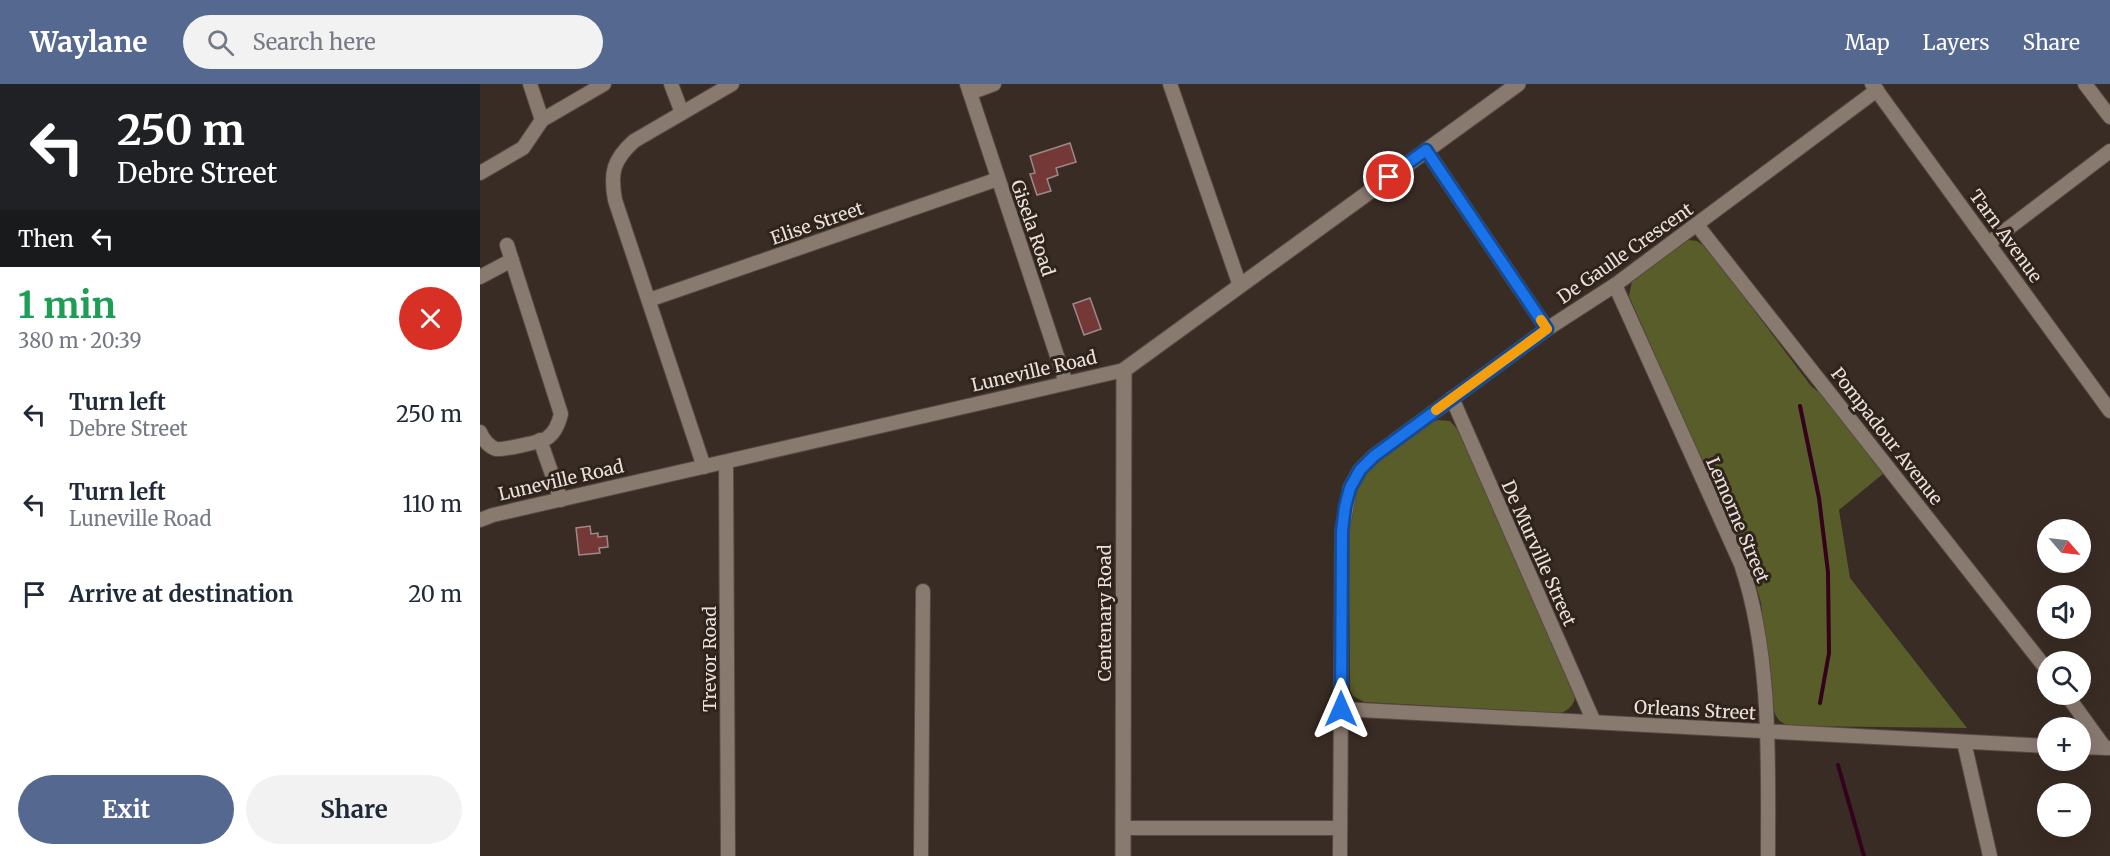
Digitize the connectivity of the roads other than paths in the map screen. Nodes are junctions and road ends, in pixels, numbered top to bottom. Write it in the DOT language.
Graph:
graph roads {
  1 [pos="530,84"];
  2 [pos="604,84"];
  3 [pos="671,84"];
  4 [pos="732,84"];
  5 [pos="994,84"];
  6 [pos="1170,84"];
  7 [pos="1518,84"];
  8 [pos="2085,84"];
  9 [pos="1874,87"];
  10 [pos="968,88"];
  11 [pos="682,113"];
  12 [pos="2110,117"];
  13 [pos="542,120"];
  14 [pos="1426,150"];
  15 [pos="2110,151"];
  16 [pos="480,173"];
  17 [pos="998,179"];
  18 [pos="1697,225"];
  19 [pos="1989,243"];
  20 [pos="507,245"];
  21 [pos="512,260"];
  22 [pos="480,277"];
  23 [pos="1615,285"];
  24 [pos="1240,286"];
  25 [pos="649,300"];
  26 [pos="1547,329"];
  27 [pos="1124,370"];
  28 [pos="1066,383"];
  29 [pos="1452,398"];
  30 [pos="2110,411"];
  31 [pos="480,432"];
  32 [pos="540,441"];
  33 [pos="726,463"];
  34 [pos="704,467"];
  35 [pos="561,500"];
  36 [pos="480,520"];
  37 [pos="923,591"];
  38 [pos="2037,657"];
  39 [pos="2074,705"];
  40 [pos="1341,709"];
  41 [pos="1594,722"];
  42 [pos="1768,732"];
  43 [pos="1964,742"];
  44 [pos="2037,745"];
  45 [pos="2091,747"];
  46 [pos="2107,748"];
  47 [pos="1123,828"];
  48 [pos="1340,828"];
  49 [pos="728,856"];
  50 [pos="921,856"];
  51 [pos="1123,856"];
  52 [pos="1340,856"];
  53 [pos="1768,856"];
  54 [pos="1990,856"];
  1 -- 13 [label="street"];
  2 -- 13 [label="street"];
  3 -- 11 [label="street"];
  4 -- 11 [label="street"];
  5 -- 10 [label="street"];
  6 -- 24 [label="street"];
  7 -- 14 [label="street, Luneville Road"];
  8 -- 12 [label="street"];
  9 -- 18 [label="street, De Gaulle Crescent"];
  9 -- 19 [label="street, Tarn Avenue"];
  10 -- 17 [label="street, Gisela Road"];
  11 -- 25 [label="street"];
  13 -- 16 [label="street"];
  14 -- 24 [label="street, Luneville Road"];
  14 -- 26 [label="street"];
  15 -- 19 [label="street"];
  17 -- 25 [label="street, Elise Street"];
  17 -- 28 [label="street, Gisela Road"];
  18 -- 23 [label="street, De Gaulle Crescent"];
  18 -- 38 [label="street, Pompadour Avenue"];
  19 -- 30 [label="street, Tarn Avenue"];
  20 -- 21 [label="street"];
  21 -- 22 [label="street"];
  21 -- 32 [label="street"];
  23 -- 26 [label="street, De Gaulle Crescent"];
  23 -- 42 [label="street, Lemorne Street"];
  24 -- 27 [label="street, Luneville Road"];
  25 -- 34 [label="street"];
  26 -- 29 [label="street, De Gaulle Crescent"];
  27 -- 28 [label="street, Luneville Road"];
  27 -- 47 [label="street, Centenary Road"];
  28 -- 33 [label="street, Luneville Road"];
  29 -- 40 [label="street, De Gaulle Crescent"];
  29 -- 41 [label="street, De Murville Street"];
  31 -- 32 [label="street"];
  32 -- 35 [label="street"];
  33 -- 34 [label="street, Luneville Road"];
  33 -- 49 [label="street, Trevor Road"];
  34 -- 35 [label="street, Luneville Road"];
  35 -- 36 [label="street, Luneville Road"];
  37 -- 50 [label="street"];
  39 -- 46 [label="street"];
  40 -- 41 [label="street, Orleans Street"];
  40 -- 48 [label="street, De Gaulle Crescent"];
  41 -- 42 [label="street, Orleans Street"];
  42 -- 43 [label="street, Orleans Street"];
  42 -- 53 [label="street, Lemorne Street"];
  43 -- 44 [label="street, Orleans Street"];
  43 -- 54 [label="street"];
  45 -- 46 [label="street"];
  47 -- 48 [label="street"];
  47 -- 51 [label="street, Centenary Road"];
  48 -- 52 [label="street, De Gaulle Crescent"];
}
